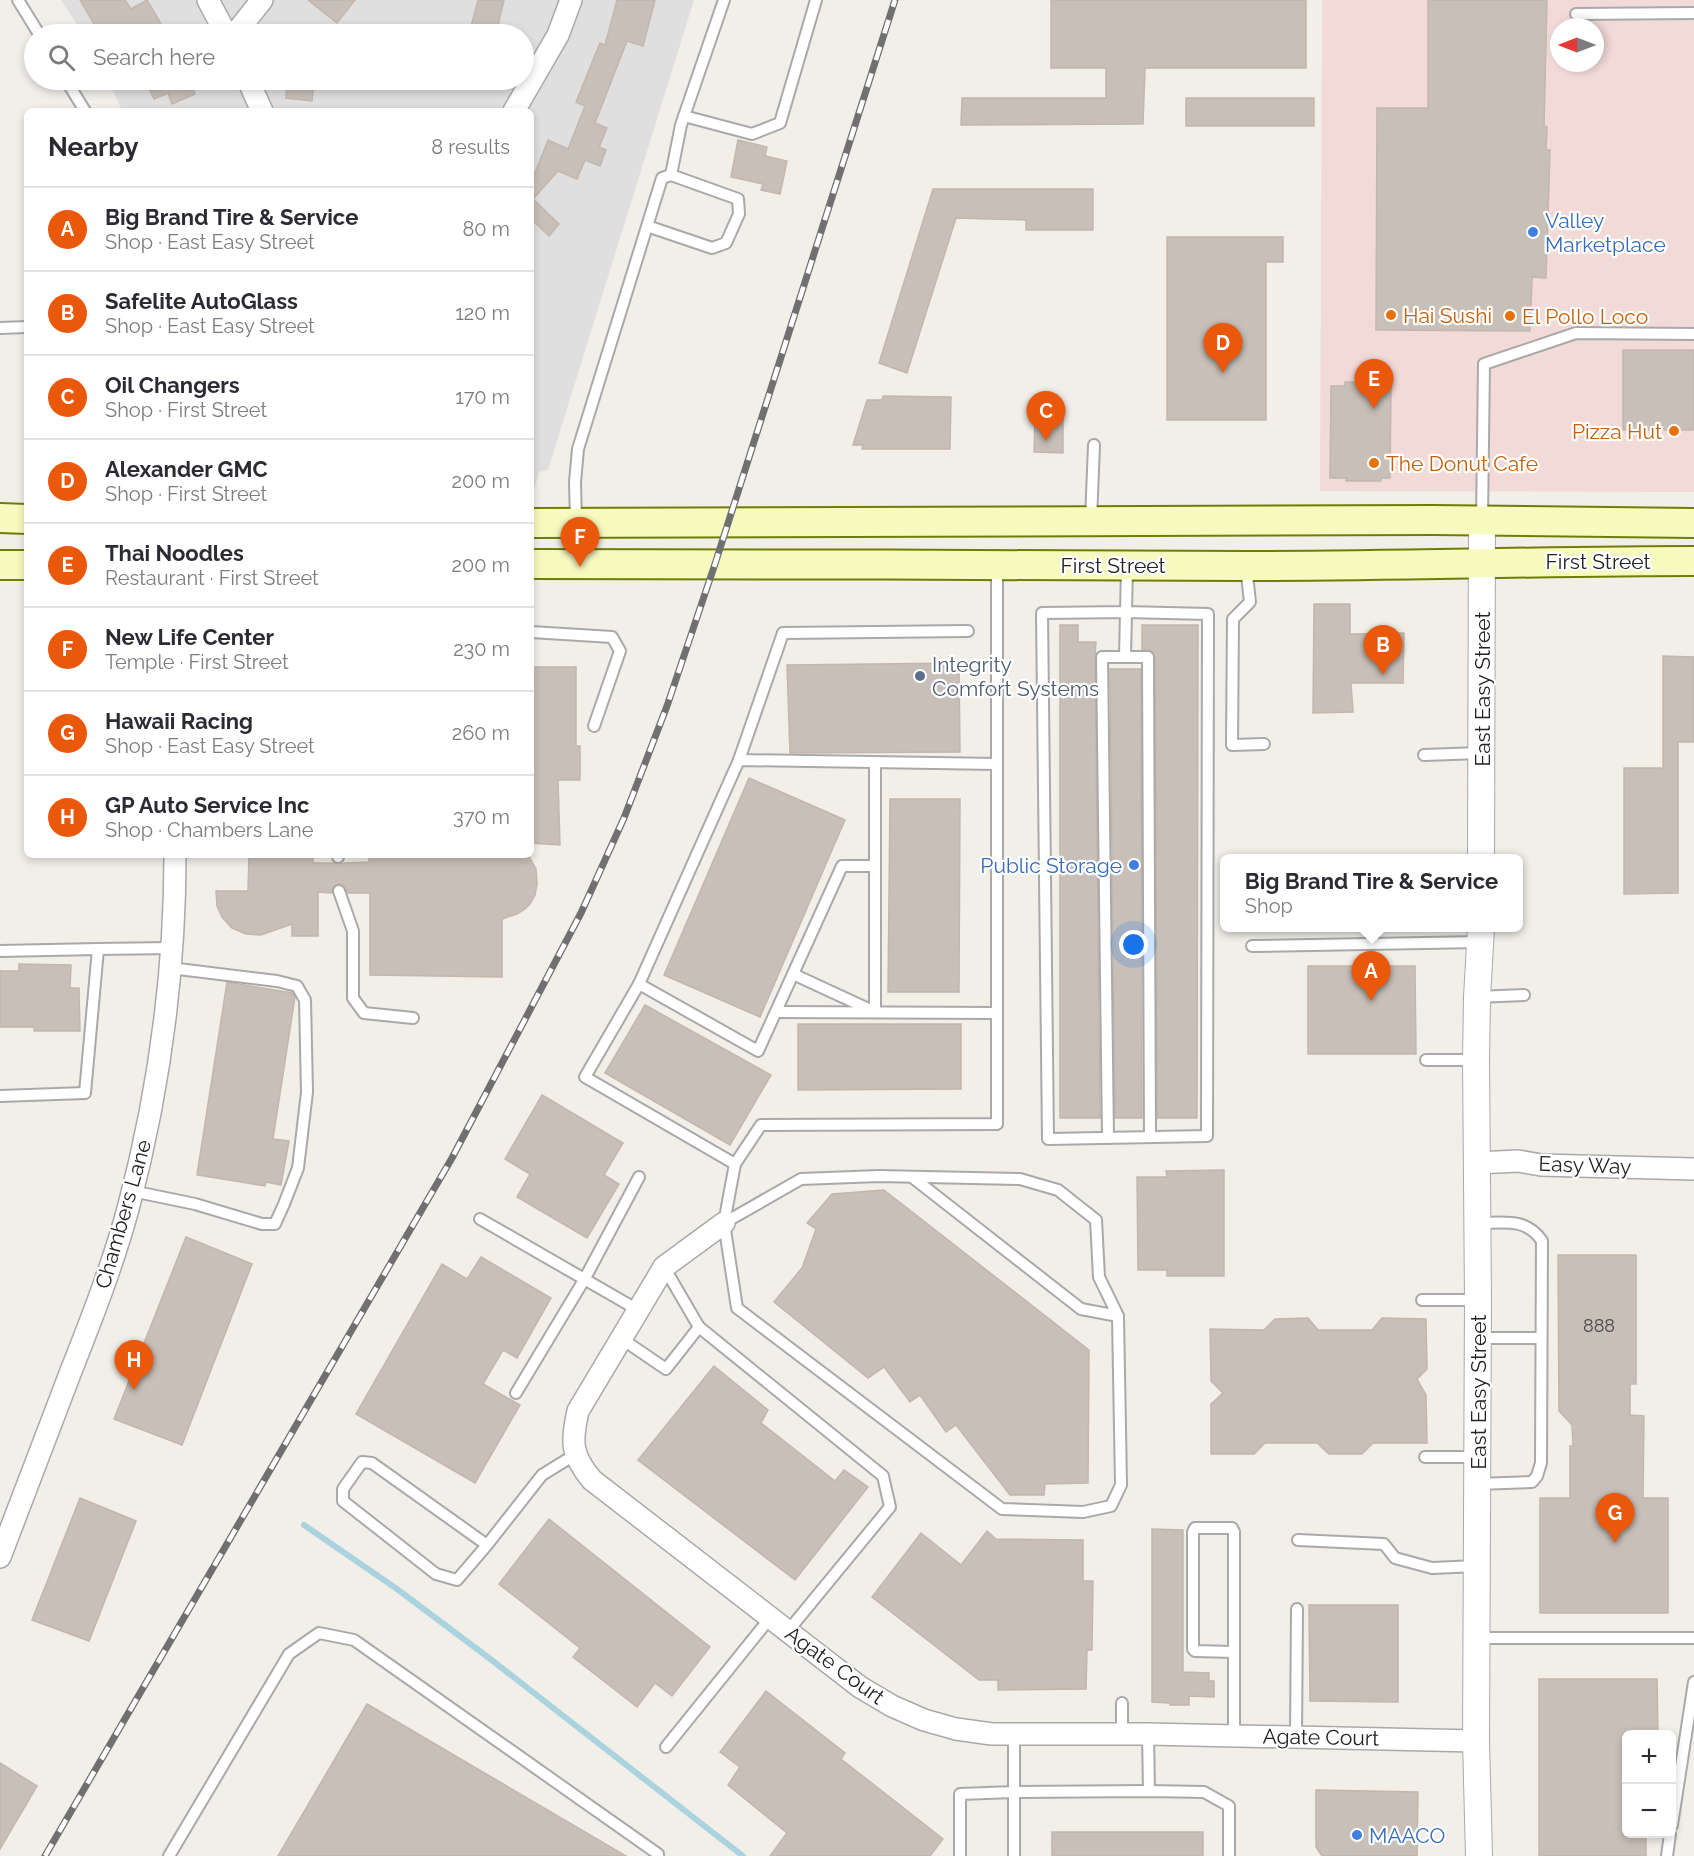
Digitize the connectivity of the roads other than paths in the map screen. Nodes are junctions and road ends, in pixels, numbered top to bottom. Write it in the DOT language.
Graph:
graph roads {
  1 [pos="18,0"];
  2 [pos="208,0"];
  3 [pos="262,0"];
  4 [pos="571,0"];
  5 [pos="724,0"];
  6 [pos="816,0"];
  7 [pos="1694,13"];
  8 [pos="1576,14"];
  9 [pos="33,24"];
  10 [pos="221,24"];
  11 [pos="243,24"];
  12 [pos="534,76"];
  13 [pos="72,90"];
  14 [pos="253,90"];
  15 [pos="526,90"];
  16 [pos="83,108"];
  17 [pos="261,108"];
  18 [pos="516,108"];
  19 [pos="684,116"];
  20 [pos="671,175"];
  21 [pos="647,226"];
  22 [pos="24,327"];
  23 [pos="0,328"];
  24 [pos="1694,334"];
  25 [pos="1094,446"];
  26 [pos="0,518"];
  27 [pos="24,519"];
  28 [pos="1091,520"];
  29 [pos="1482,520"];
  30 [pos="576,523"];
  31 [pos="1694,523"];
  32 [pos="534,524"];
  33 [pos="1694,561"];
  34 [pos="534,564"];
  35 [pos="997,564"];
  36 [pos="1482,564"];
  37 [pos="0,565"];
  38 [pos="24,565"];
  39 [pos="1127,565"];
  40 [pos="1246,566"];
  41 [pos="1126,612"];
  42 [pos="968,631"];
  43 [pos="534,632"];
  44 [pos="1125,657"];
  45 [pos="594,726"];
  46 [pos="1264,744"];
  47 [pos="1481,753"];
  48 [pos="1424,755"];
  49 [pos="740,760"];
  50 [pos="875,763"];
  51 [pos="997,764"];
  52 [pos="1481,854"];
  53 [pos="175,858"];
  54 [pos="875,866"];
  55 [pos="339,891"];
  56 [pos="1481,934"];
  57 [pos="1252,946"];
  58 [pos="98,949"];
  59 [pos="0,951"];
  60 [pos="171,958"];
  61 [pos="793,974"];
  62 [pos="639,984"];
  63 [pos="1524,995"];
  64 [pos="1477,997"];
  65 [pos="776,1012"];
  66 [pos="875,1012"];
  67 [pos="997,1013"];
  68 [pos="412,1018"];
  69 [pos="1426,1060"];
  70 [pos="1476,1060"];
  71 [pos="0,1096"];
  72 [pos="1150,1137"];
  73 [pos="1108,1138"];
  74 [pos="1477,1163"];
  75 [pos="735,1164"];
  76 [pos="1694,1169"];
  77 [pos="639,1177"];
  78 [pos="912,1177"];
  79 [pos="132,1191"];
  80 [pos="480,1219"];
  81 [pos="724,1222"];
  82 [pos="1477,1223"];
  83 [pos="664,1267"];
  84 [pos="584,1280"];
  85 [pos="1422,1300"];
  86 [pos="1478,1300"];
  87 [pos="638,1310"];
  88 [pos="1118,1316"];
  89 [pos="699,1327"];
  90 [pos="1478,1338"];
  91 [pos="1541,1338"];
  92 [pos="622,1339"];
  93 [pos="516,1393"];
  94 [pos="576,1454"];
  95 [pos="1425,1457"];
  96 [pos="1478,1457"];
  97 [pos="1477,1484"];
  98 [pos="1298,1540"];
  99 [pos="487,1545"];
  100 [pos="0,1557"];
  101 [pos="1477,1566"];
  102 [pos="1297,1609"];
  103 [pos="770,1618"];
  104 [pos="788,1632"];
  105 [pos="1477,1638"];
  106 [pos="1694,1638"];
  107 [pos="1234,1652"];
  108 [pos="1694,1682"];
  109 [pos="1122,1702"];
  110 [pos="1014,1734"];
  111 [pos="1122,1734"];
  112 [pos="1148,1734"];
  113 [pos="1234,1736"];
  114 [pos="1296,1737"];
  115 [pos="1476,1741"];
  116 [pos="666,1747"];
  117 [pos="1149,1791"];
  118 [pos="1014,1792"];
  119 [pos="1676,1794"];
  120 [pos="1669,1838"];
  121 [pos="169,1856"];
  122 [pos="658,1856"];
  123 [pos="960,1856"];
  124 [pos="1014,1856"];
  125 [pos="1229,1856"];
  126 [pos="1479,1856"];
  127 [pos="1667,1856"];
  1 -- 9 [label="lane"];
  2 -- 10 [label="street"];
  3 -- 11 [label="street"];
  4 -- 12 [label="street"];
  5 -- 19 [label="lane"];
  6 -- 19 [label="lane"];
  7 -- 8 [label="lane"];
  13 -- 16 [label="lane"];
  14 -- 17 [label="street"];
  15 -- 18 [label="street"];
  19 -- 20 [label="lane"];
  20 -- 21 [label="lane"];
  20 -- 21 [label="lane"];
  21 -- 30 [label="lane"];
  22 -- 23 [label="lane"];
  24 -- 29 [label="lane"];
  25 -- 28 [label="lane"];
  26 -- 27 [label="main road"];
  28 -- 29 [label="main road, First Street"];
  28 -- 30 [label="main road, First Street"];
  29 -- 31 [label="main road, First Street"];
  29 -- 36 [label="street, East Easy Street"];
  30 -- 32 [label="main road, First Street"];
  33 -- 36 [label="main road, First Street"];
  34 -- 35 [label="main road, First Street"];
  35 -- 39 [label="main road, First Street"];
  35 -- 51 [label="lane"];
  36 -- 40 [label="main road, First Street"];
  36 -- 47 [label="street, East Easy Street"];
  37 -- 38 [label="main road"];
  39 -- 40 [label="main road, First Street"];
  39 -- 41 [label="lane"];
  40 -- 46 [label="lane"];
  41 -- 44 [label="lane"];
  41 -- 72 [label="lane"];
  41 -- 73 [label="lane"];
  42 -- 49 [label="lane"];
  43 -- 45 [label="lane"];
  44 -- 72 [label="lane"];
  44 -- 73 [label="lane"];
  47 -- 48 [label="lane"];
  47 -- 52 [label="street, East Easy Street"];
  49 -- 50 [label="lane"];
  49 -- 62 [label="lane"];
  50 -- 51 [label="lane"];
  50 -- 54 [label="lane"];
  51 -- 67 [label="lane"];
  53 -- 60 [label="street, Chambers Lane"];
  54 -- 61 [label="lane"];
  54 -- 66 [label="lane"];
  55 -- 68 [label="lane"];
  56 -- 57 [label="lane"];
  56 -- 64 [label="street, East Easy Street"];
  58 -- 59 [label="lane"];
  58 -- 60 [label="lane"];
  58 -- 71 [label="lane"];
  60 -- 79 [label="street, Chambers Lane"];
  60 -- 79 [label="lane"];
  61 -- 65 [label="lane"];
  61 -- 66 [label="lane"];
  62 -- 65 [label="lane"];
  62 -- 75 [label="lane"];
  63 -- 64 [label="lane"];
  64 -- 70 [label="street, East Easy Street"];
  65 -- 66 [label="lane"];
  66 -- 67 [label="lane"];
  67 -- 75 [label="lane"];
  69 -- 70 [label="lane"];
  70 -- 74 [label="street, East Easy Street"];
  72 -- 73 [label="lane"];
  74 -- 76 [label="street, Easy Way"];
  74 -- 82 [label="street, East Easy Street"];
  75 -- 81 [label="lane"];
  77 -- 84 [label="lane"];
  78 -- 81 [label="lane"];
  78 -- 88 [label="lane"];
  78 -- 88 [label="lane"];
  79 -- 100 [label="street, Chambers Lane"];
  80 -- 84 [label="lane"];
  81 -- 83 [label="street, Agate Court"];
  81 -- 88 [label="lane"];
  82 -- 86 [label="street, East Easy Street"];
  82 -- 91 [label="lane"];
  83 -- 87 [label="street, Agate Court"];
  83 -- 89 [label="lane"];
  84 -- 87 [label="lane"];
  84 -- 93 [label="lane"];
  85 -- 86 [label="lane"];
  86 -- 90 [label="street, East Easy Street"];
  87 -- 92 [label="street, Agate Court"];
  89 -- 92 [label="lane"];
  89 -- 104 [label="lane"];
  90 -- 91 [label="lane"];
  90 -- 96 [label="street, East Easy Street"];
  91 -- 97 [label="lane"];
  92 -- 94 [label="street, Agate Court"];
  94 -- 99 [label="lane"];
  94 -- 103 [label="street, Agate Court"];
  95 -- 96 [label="lane"];
  96 -- 97 [label="street, East Easy Street"];
  97 -- 101 [label="street, East Easy Street"];
  98 -- 101 [label="lane"];
  99 -- 99 [label="lane"];
  101 -- 105 [label="street, East Easy Street"];
  102 -- 114 [label="lane"];
  103 -- 104 [label="street, Agate Court"];
  103 -- 116 [label="lane"];
  104 -- 110 [label="street, Agate Court"];
  105 -- 106 [label="lane"];
  105 -- 115 [label="street, East Easy Street"];
  107 -- 107 [label="lane"];
  107 -- 113 [label="lane"];
  108 -- 119 [label="lane"];
  109 -- 111 [label="lane"];
  110 -- 111 [label="street, Agate Court"];
  110 -- 118 [label="lane"];
  111 -- 112 [label="street, Agate Court"];
  112 -- 113 [label="street, Agate Court"];
  112 -- 117 [label="lane"];
  113 -- 114 [label="street, Agate Court"];
  114 -- 115 [label="street, Agate Court"];
  115 -- 126 [label="street, East Easy Street"];
  117 -- 118 [label="lane"];
  117 -- 125 [label="lane"];
  118 -- 123 [label="lane"];
  118 -- 124 [label="lane"];
  120 -- 127 [label="lane"];
  121 -- 122 [label="lane"];
}
